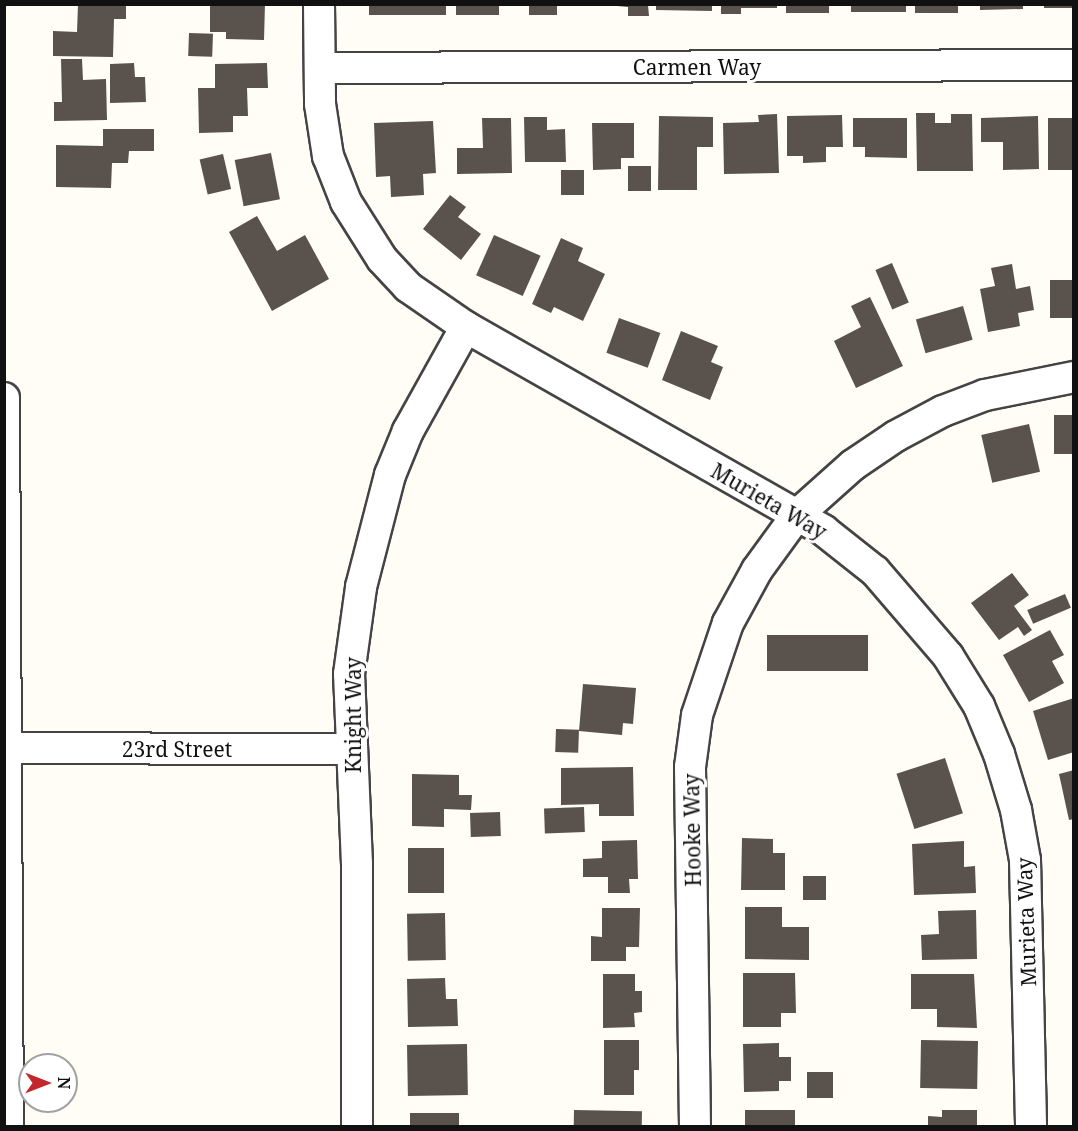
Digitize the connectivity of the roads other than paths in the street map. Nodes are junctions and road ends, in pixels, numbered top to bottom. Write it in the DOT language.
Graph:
graph roads {
  1 [pos="319,4"];
  2 [pos="1074,65"];
  3 [pos="320,68"];
  4 [pos="465,327"];
  5 [pos="1074,377"];
  6 [pos="4,398"];
  7 [pos="797,515"];
  8 [pos="6,748"];
  9 [pos="350,749"];
  10 [pos="9,1126"];
  11 [pos="357,1126"];
  12 [pos="695,1126"];
  13 [pos="1030,1126"];
  1 -- 3 [label="street, Murieta Way"];
  2 -- 3 [label="street, Carmen Way"];
  3 -- 4 [label="street, Murieta Way"];
  4 -- 7 [label="street, Murieta Way"];
  4 -- 9 [label="street, Knight Way"];
  5 -- 7 [label="street, Hooke Way"];
  6 -- 8 [label="street"];
  7 -- 12 [label="street, Hooke Way"];
  7 -- 13 [label="street, Murieta Way"];
  8 -- 9 [label="street, 23rd Street"];
  8 -- 10 [label="street"];
  9 -- 11 [label="street, Knight Way"];
}
